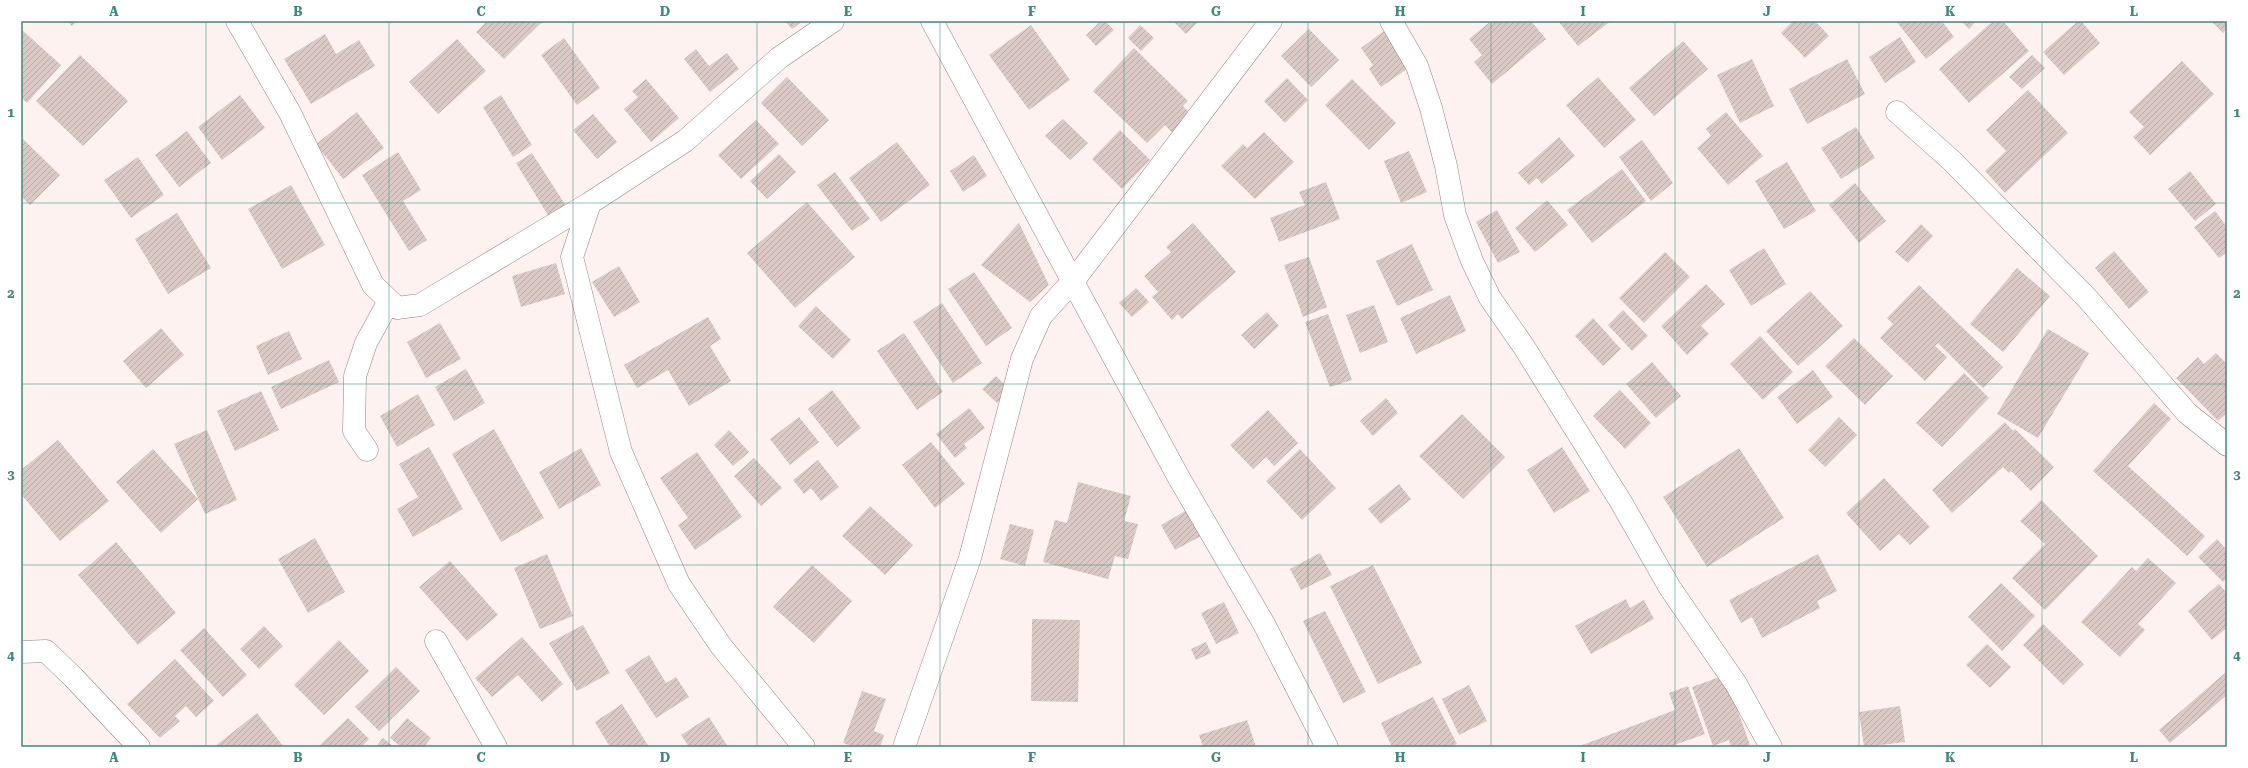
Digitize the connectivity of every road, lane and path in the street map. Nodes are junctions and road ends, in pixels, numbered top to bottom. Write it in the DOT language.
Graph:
graph roads {
  1 [pos="237,21"];
  2 [pos="833,21"];
  3 [pos="932,21"];
  4 [pos="1271,21"];
  5 [pos="1391,21"];
  6 [pos="1897,112"];
  7 [pos="590,203"];
  8 [pos="1074,280"];
  9 [pos="389,301"];
  10 [pos="2227,445"];
  11 [pos="367,450"];
  12 [pos="436,641"];
  13 [pos="21,652"];
  14 [pos="139,747"];
  15 [pos="496,747"];
  16 [pos="804,747"];
  17 [pos="904,747"];
  18 [pos="1327,747"];
  19 [pos="1771,747"];
  1 -- 9 [label="street"];
  2 -- 7 [label="street"];
  3 -- 8 [label="street"];
  4 -- 8 [label="street"];
  5 -- 19 [label="street"];
  6 -- 10 [label="street"];
  7 -- 9 [label="street"];
  7 -- 16 [label="street"];
  8 -- 17 [label="street"];
  8 -- 18 [label="street"];
  9 -- 11 [label="street"];
  12 -- 15 [label="street"];
  13 -- 14 [label="street"];
}
